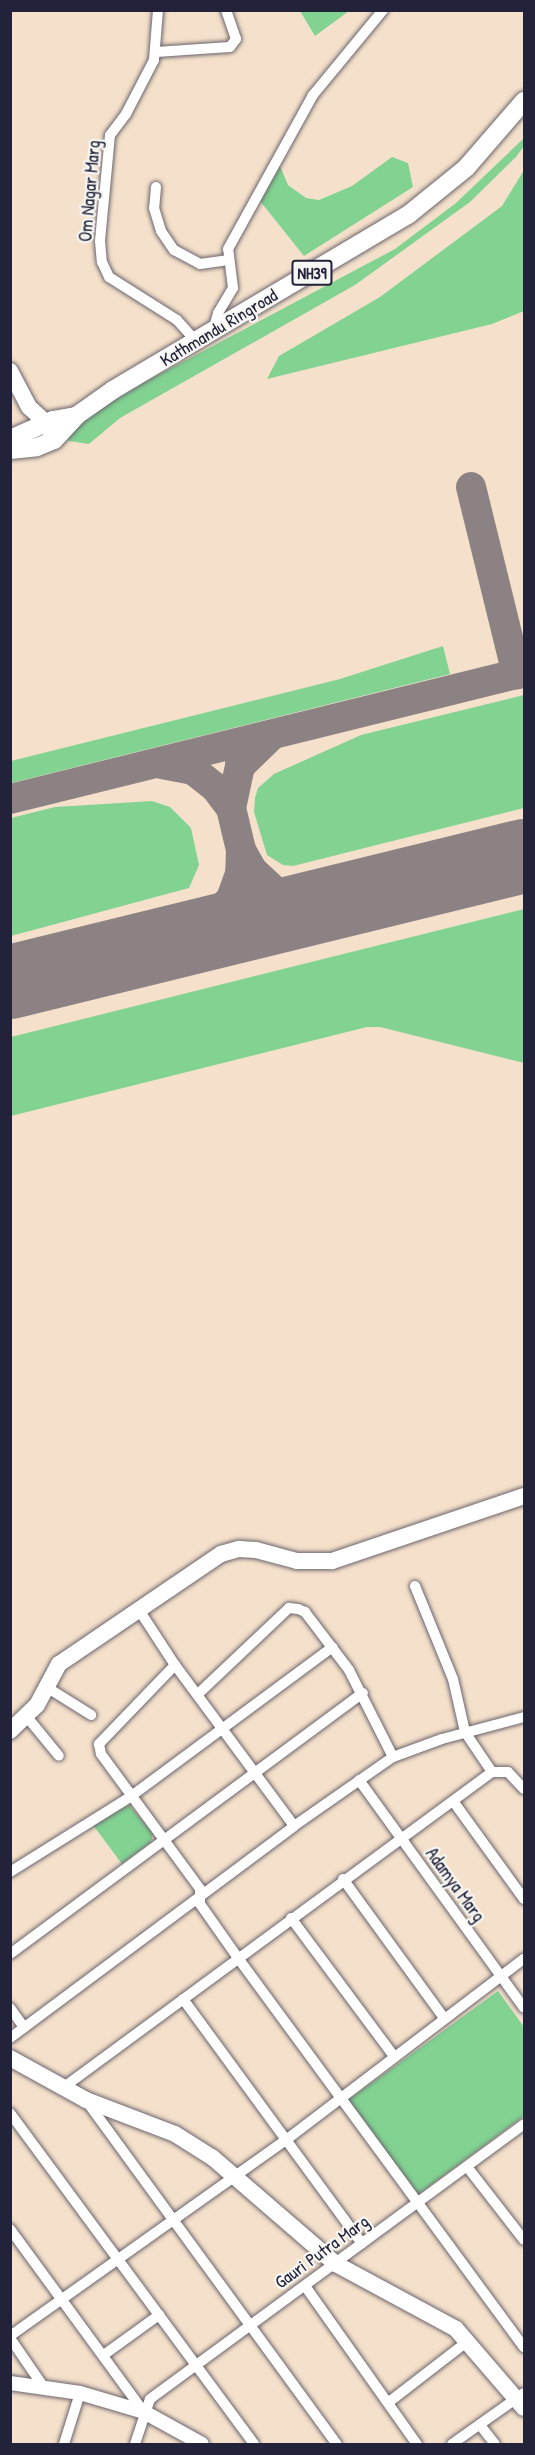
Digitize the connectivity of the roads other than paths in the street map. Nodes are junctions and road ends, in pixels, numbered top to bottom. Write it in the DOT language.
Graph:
graph roads {
  1 [pos="158,10"];
  2 [pos="226,10"];
  3 [pos="383,10"];
  4 [pos="156,52"];
  5 [pos="525,101"];
  6 [pos="156,187"];
  7 [pos="230,260"];
  8 [pos="213,332"];
  9 [pos="196,341"];
  10 [pos="10,371"];
  11 [pos="29,407"];
  12 [pos="76,416"];
  13 [pos="46,423"];
  14 [pos="28,429"];
  15 [pos="10,439"];
  16 [pos="54,440"];
  17 [pos="37,447"];
  18 [pos="10,450"];
  19 [pos="525,1496"];
  20 [pos="415,1586"];
  21 [pos="139,1610"];
  22 [pos="333,1647"];
  23 [pos="175,1665"];
  24 [pos="48,1688"];
  25 [pos="363,1693"];
  26 [pos="199,1694"];
  27 [pos="91,1715"];
  28 [pos="525,1717"];
  29 [pos="27,1718"];
  30 [pos="10,1731"];
  31 [pos="222,1731"];
  32 [pos="465,1732"];
  33 [pos="59,1756"];
  34 [pos="393,1757"];
  35 [pos="492,1772"];
  36 [pos="255,1774"];
  37 [pos="359,1780"];
  38 [pos="525,1789"];
  39 [pos="130,1797"];
  40 [pos="453,1801"];
  41 [pos="294,1826"];
  42 [pos="401,1838"];
  43 [pos="166,1841"];
  44 [pos="10,1872"];
  45 [pos="343,1879"];
  46 [pos="198,1896"];
  47 [pos="525,1899"];
  48 [pos="291,1917"];
  49 [pos="10,1954"];
  50 [pos="238,1958"];
  51 [pos="525,1959"];
  52 [pos="501,1977"];
  53 [pos="183,1999"];
  54 [pos="10,2008"];
  55 [pos="525,2008"];
  56 [pos="444,2018"];
  57 [pos="24,2027"];
  58 [pos="10,2038"];
  59 [pos="394,2056"];
  60 [pos="11,2060"];
  61 [pos="64,2087"];
  62 [pos="340,2097"];
  63 [pos="86,2100"];
  64 [pos="10,2113"];
  65 [pos="525,2124"];
  66 [pos="15,2126"];
  67 [pos="286,2140"];
  68 [pos="468,2168"];
  69 [pos="236,2175"];
  70 [pos="418,2202"];
  71 [pos="174,2221"];
  72 [pos="10,2229"];
  73 [pos="525,2240"];
  74 [pos="362,2244"];
  75 [pos="120,2261"];
  76 [pos="336,2264"];
  77 [pos="305,2286"];
  78 [pos="65,2298"];
  79 [pos="159,2315"];
  80 [pos="249,2326"];
  81 [pos="10,2337"];
  82 [pos="468,2341"];
  83 [pos="525,2348"];
  84 [pos="105,2354"];
  85 [pos="196,2365"];
  86 [pos="43,2386"];
  87 [pos="12,2387"];
  88 [pos="80,2393"];
  89 [pos="522,2400"];
  90 [pos="389,2402"];
  91 [pos="144,2412"];
  92 [pos="480,2425"];
  93 [pos="64,2445"];
  94 [pos="135,2445"];
  95 [pos="202,2445"];
  96 [pos="254,2445"];
  97 [pos="337,2445"];
  98 [pos="417,2445"];
  99 [pos="452,2445"];
  100 [pos="495,2445"];
  1 -- 4 [label="street, Om Nagar Marg"];
  2 -- 4 [label="street"];
  3 -- 7 [label="street"];
  4 -- 9 [label="street, Om Nagar Marg"];
  5 -- 8 [label="highway, Kathmandu Ringroad / NH39"];
  6 -- 7 [label="street"];
  7 -- 8 [label="street"];
  8 -- 9 [label="highway, Kathmandu Ringroad / NH39"];
  9 -- 12 [label="highway, Kathmandu Ringroad / NH39"];
  10 -- 11 [label="main road"];
  11 -- 13 [label="main road"];
  11 -- 14 [label="main road"];
  12 -- 13 [label="highway, Kathmandu Ringroad / NH39"];
  12 -- 16 [label="highway, Kathmandu Ringroad / NH39"];
  13 -- 14 [label="highway, Kathmandu Ringroad / NH39"];
  13 -- 16 [label="main road"];
  14 -- 15 [label="highway, Kathmandu Ringroad / NH39"];
  14 -- 17 [label="main road"];
  16 -- 17 [label="highway, Kathmandu Ringroad / NH39"];
  17 -- 18 [label="highway, Kathmandu Ringroad / NH39"];
  19 -- 21 [label="main road"];
  20 -- 32 [label="street"];
  21 -- 23 [label="street"];
  21 -- 24 [label="main road"];
  22 -- 25 [label="street"];
  22 -- 26 [label="street"];
  22 -- 31 [label="street"];
  23 -- 26 [label="street"];
  23 -- 39 [label="street"];
  24 -- 27 [label="street"];
  24 -- 29 [label="main road"];
  25 -- 34 [label="street"];
  25 -- 36 [label="street"];
  26 -- 31 [label="street"];
  28 -- 32 [label="street"];
  29 -- 30 [label="main road"];
  29 -- 33 [label="street"];
  31 -- 36 [label="street"];
  31 -- 39 [label="street"];
  32 -- 34 [label="street"];
  32 -- 35 [label="street"];
  34 -- 37 [label="street"];
  35 -- 38 [label="street"];
  35 -- 40 [label="street"];
  36 -- 41 [label="street"];
  36 -- 43 [label="street"];
  37 -- 41 [label="street"];
  37 -- 42 [label="street, Adamya Marg"];
  39 -- 43 [label="street"];
  39 -- 44 [label="street"];
  40 -- 42 [label="street"];
  40 -- 47 [label="street"];
  41 -- 46 [label="street"];
  42 -- 45 [label="street"];
  42 -- 52 [label="street, Adamya Marg"];
  43 -- 46 [label="street"];
  43 -- 49 [label="street"];
  45 -- 48 [label="street"];
  45 -- 56 [label="street"];
  46 -- 50 [label="street"];
  46 -- 57 [label="street"];
  48 -- 50 [label="street"];
  48 -- 59 [label="street"];
  50 -- 53 [label="street"];
  50 -- 62 [label="street"];
  51 -- 52 [label="street"];
  52 -- 55 [label="street, Adamya Marg"];
  52 -- 56 [label="street"];
  53 -- 61 [label="street"];
  53 -- 67 [label="street"];
  54 -- 57 [label="street"];
  56 -- 59 [label="street"];
  57 -- 58 [label="street"];
  59 -- 62 [label="street"];
  60 -- 61 [label="main road"];
  61 -- 63 [label="main road"];
  62 -- 67 [label="street"];
  62 -- 70 [label="street"];
  63 -- 69 [label="main road"];
  63 -- 71 [label="street"];
  64 -- 66 [label="street"];
  65 -- 68 [label="street, Gauri Putra Marg"];
  66 -- 75 [label="street"];
  67 -- 69 [label="street"];
  67 -- 74 [label="street"];
  68 -- 70 [label="street, Gauri Putra Marg"];
  68 -- 73 [label="street"];
  69 -- 71 [label="street"];
  69 -- 76 [label="main road"];
  70 -- 74 [label="street, Gauri Putra Marg"];
  70 -- 83 [label="street"];
  71 -- 75 [label="street"];
  71 -- 80 [label="street"];
  72 -- 78 [label="street"];
  74 -- 76 [label="street, Gauri Putra Marg"];
  75 -- 78 [label="street"];
  75 -- 79 [label="street"];
  76 -- 77 [label="street, Gauri Putra Marg"];
  76 -- 82 [label="main road"];
  77 -- 80 [label="street, Gauri Putra Marg"];
  77 -- 90 [label="street"];
  78 -- 81 [label="street"];
  78 -- 84 [label="street"];
  79 -- 84 [label="street"];
  79 -- 85 [label="street"];
  80 -- 85 [label="street, Gauri Putra Marg"];
  80 -- 97 [label="street"];
  81 -- 86 [label="street"];
  82 -- 89 [label="main road"];
  82 -- 90 [label="street"];
  84 -- 91 [label="street"];
  85 -- 91 [label="street, Gauri Putra Marg"];
  85 -- 96 [label="street"];
  86 -- 87 [label="street"];
  86 -- 88 [label="street"];
  88 -- 91 [label="street"];
  88 -- 93 [label="street"];
  89 -- 92 [label="street"];
  90 -- 98 [label="street"];
  91 -- 94 [label="street"];
  91 -- 95 [label="street"];
  92 -- 99 [label="street"];
  92 -- 100 [label="street"];
}
